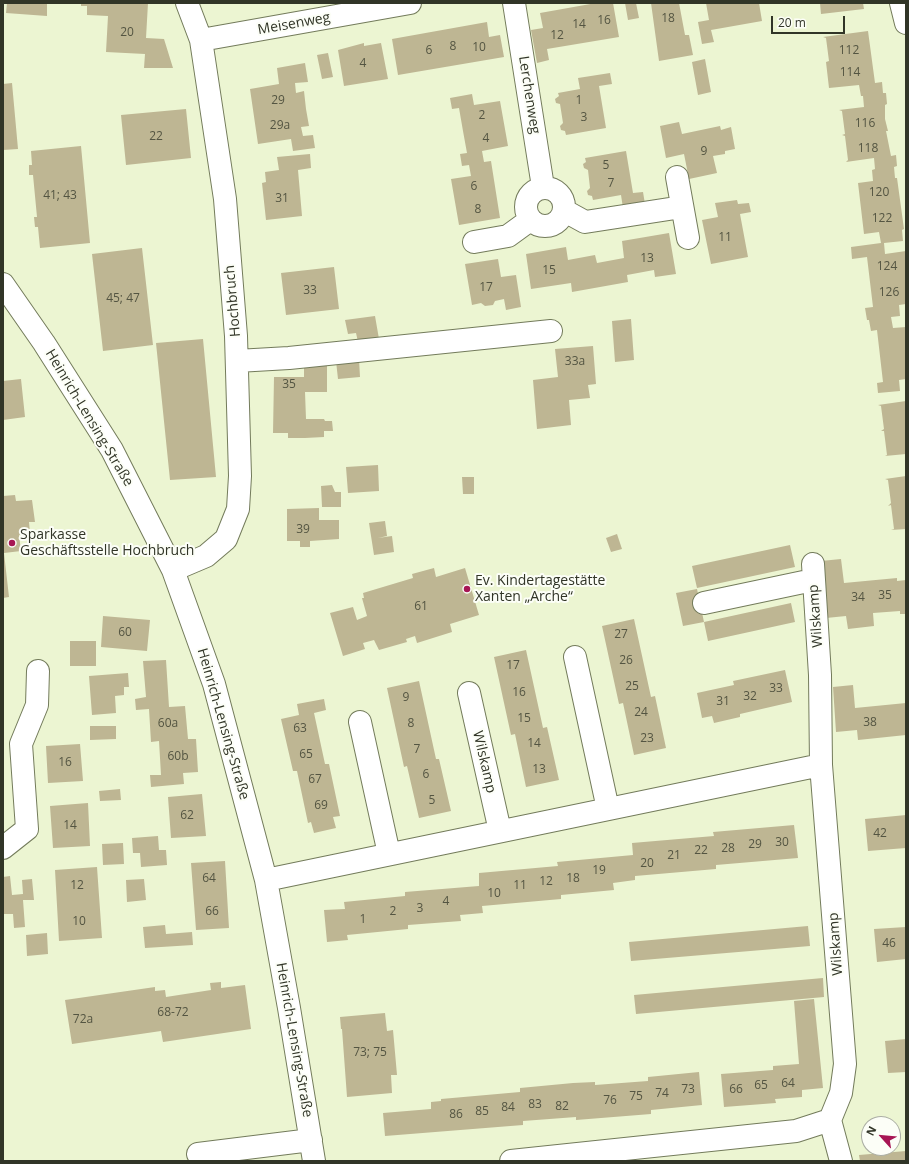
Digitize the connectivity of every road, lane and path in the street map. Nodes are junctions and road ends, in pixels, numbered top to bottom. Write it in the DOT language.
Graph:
graph roads {
  1 [pos="187,3"];
  2 [pos="410,3"];
  3 [pos="514,3"];
  4 [pos="901,3"];
  5 [pos="906,23"];
  6 [pos="201,40"];
  7 [pos="677,177"];
  8 [pos="543,187"];
  9 [pos="682,207"];
  10 [pos="565,210"];
  11 [pos="530,220"];
  12 [pos="688,238"];
  13 [pos="474,242"];
  14 [pos="3,284"];
  15 [pos="551,331"];
  16 [pos="237,361"];
  17 [pos="173,570"];
  18 [pos="704,604"];
  19 [pos="574,657"];
  20 [pos="38,670"];
  21 [pos="469,693"];
  22 [pos="360,722"];
  23 [pos="821,765"];
  24 [pos="608,808"];
  25 [pos="500,831"];
  26 [pos="3,848"];
  27 [pos="389,854"];
  28 [pos="266,880"];
  29 [pos="830,1120"];
  30 [pos="313,1151"];
  31 [pos="198,1154"];
  32 [pos="511,1161"];
  33 [pos="841,1161"];
  1 -- 6 [label="street, Hochbruch"];
  2 -- 6 [label="street, Meisenweg"];
  3 -- 8 [label="street, Lerchenweg"];
  4 -- 5 [label="street"];
  6 -- 16 [label="street, Hochbruch"];
  7 -- 9 [label="street"];
  8 -- 10 [label="street"];
  8 -- 11 [label="street"];
  9 -- 10 [label="street"];
  9 -- 12 [label="street"];
  10 -- 11 [label="street"];
  11 -- 13 [label="street"];
  14 -- 17 [label="street, Heinrich-Lensing-Straße"];
  15 -- 16 [label="street"];
  16 -- 17 [label="street, Hochbruch"];
  17 -- 28 [label="street, Heinrich-Lensing-Straße"];
  18 -- 23 [label="street, Wilskamp"];
  19 -- 24 [label="street"];
  20 -- 26 [label="street"];
  21 -- 25 [label="street, Wilskamp"];
  22 -- 27 [label="street"];
  23 -- 24 [label="street"];
  23 -- 29 [label="street, Wilskamp"];
  24 -- 25 [label="street"];
  25 -- 27 [label="street"];
  27 -- 28 [label="street"];
  28 -- 30 [label="street, Heinrich-Lensing-Straße"];
  29 -- 32 [label="street"];
  29 -- 33 [label="street"];
  30 -- 31 [label="street"];
}
